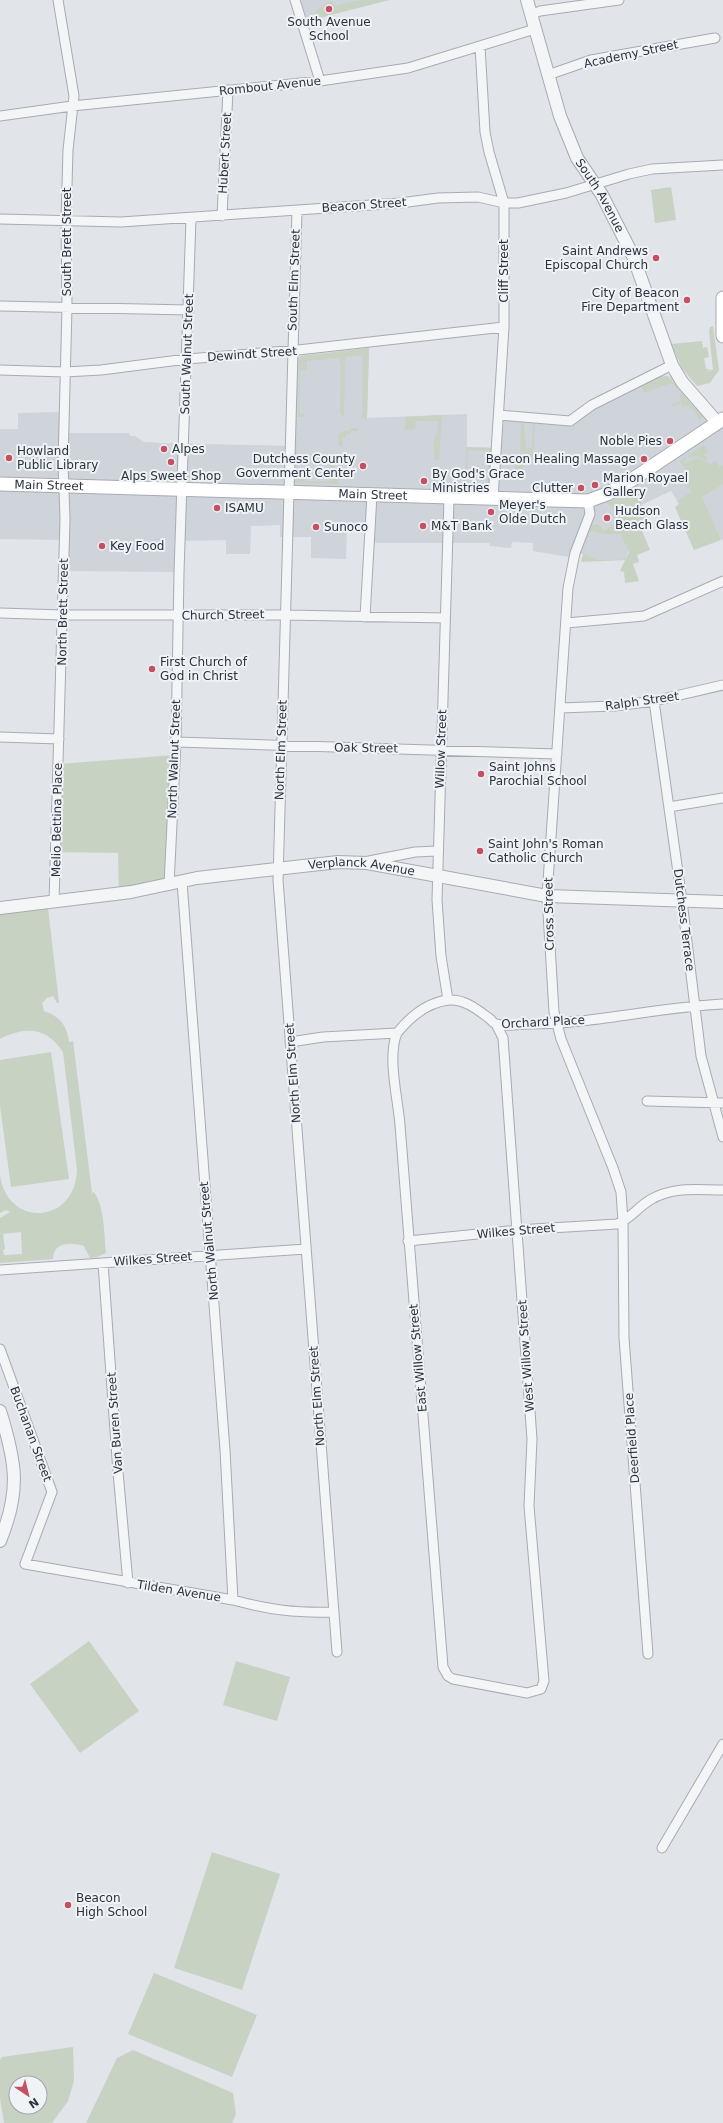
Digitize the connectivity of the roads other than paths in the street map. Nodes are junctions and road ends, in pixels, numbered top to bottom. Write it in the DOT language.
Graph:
graph roads {
  1 [pos="58,0"];
  2 [pos="295,0"];
  3 [pos="527,0"];
  4 [pos="619,0"];
  5 [pos="532,15"];
  6 [pos="535,29"];
  7 [pos="714,38"];
  8 [pos="480,46"];
  9 [pos="548,75"];
  10 [pos="320,81"];
  11 [pos="228,90"];
  12 [pos="72,106"];
  13 [pos="0,116"];
  14 [pos="723,165"];
  15 [pos="594,186"];
  16 [pos="504,203"];
  17 [pos="297,210"];
  18 [pos="222,216"];
  19 [pos="191,218"];
  20 [pos="0,219"];
  21 [pos="66,221"];
  22 [pos="723,298"];
  23 [pos="0,306"];
  24 [pos="67,307"];
  25 [pos="189,310"];
  26 [pos="504,327"];
  27 [pos="723,336"];
  28 [pos="292,350"];
  29 [pos="187,359"];
  30 [pos="672,365"];
  31 [pos="0,370"];
  32 [pos="65,372"];
  33 [pos="499,415"];
  34 [pos="720,421"];
  35 [pos="0,484"];
  36 [pos="65,486"];
  37 [pos="182,490"];
  38 [pos="288,493"];
  39 [pos="372,495"];
  40 [pos="449,498"];
  41 [pos="493,499"];
  42 [pos="588,501"];
  43 [pos="723,581"];
  44 [pos="0,613"];
  45 [pos="62,615"];
  46 [pos="286,615"];
  47 [pos="179,616"];
  48 [pos="365,617"];
  49 [pos="445,618"];
  50 [pos="566,623"];
  51 [pos="723,685"];
  52 [pos="654,701"];
  53 [pos="560,708"];
  54 [pos="0,737"];
  55 [pos="59,739"];
  56 [pos="176,742"];
  57 [pos="281,746"];
  58 [pos="441,750"];
  59 [pos="557,754"];
  60 [pos="723,798"];
  61 [pos="669,807"];
  62 [pos="437,851"];
  63 [pos="360,863"];
  64 [pos="277,869"];
  65 [pos="438,877"];
  66 [pos="182,882"];
  67 [pos="169,885"];
  68 [pos="547,896"];
  69 [pos="682,901"];
  70 [pos="54,902"];
  71 [pos="723,902"];
  72 [pos="0,908"];
  73 [pos="448,1000"];
  74 [pos="723,1004"];
  75 [pos="695,1005"];
  76 [pos="496,1024"];
  77 [pos="556,1024"];
  78 [pos="397,1033"];
  79 [pos="290,1042"];
  80 [pos="647,1100"];
  81 [pos="713,1103"];
  82 [pos="723,1103"];
  83 [pos="723,1137"];
  84 [pos="723,1190"];
  85 [pos="623,1222"];
  86 [pos="517,1230"];
  87 [pos="408,1241"];
  88 [pos="306,1248"];
  89 [pos="210,1255"];
  90 [pos="103,1263"];
  91 [pos="0,1270"];
  92 [pos="0,1349"];
  93 [pos="0,1411"];
  94 [pos="0,1541"];
  95 [pos="24,1564"];
  96 [pos="128,1583"];
  97 [pos="233,1600"];
  98 [pos="333,1612"];
  99 [pos="337,1652"];
  100 [pos="648,1654"];
  101 [pos="453,1679"];
  102 [pos="723,1744"];
  103 [pos="662,1848"];
  1 -- 12 [label="street, South Brett Street"];
  2 -- 10 [label="street"];
  3 -- 5 [label="street, South Avenue"];
  4 -- 5 [label="street"];
  5 -- 6 [label="street, South Avenue"];
  6 -- 8 [label="street, Rombout Avenue"];
  6 -- 9 [label="street, South Avenue"];
  7 -- 9 [label="street, Academy Street"];
  8 -- 10 [label="street, Rombout Avenue"];
  8 -- 16 [label="street, Cliff Street"];
  9 -- 15 [label="street, South Avenue"];
  10 -- 11 [label="street, Rombout Avenue"];
  11 -- 12 [label="street, Rombout Avenue"];
  11 -- 18 [label="street, Hubert Street"];
  12 -- 13 [label="street, Rombout Avenue"];
  12 -- 21 [label="street, South Brett Street"];
  14 -- 15 [label="street, Beacon Street"];
  15 -- 16 [label="street, Beacon Street"];
  15 -- 30 [label="street, South Avenue"];
  16 -- 17 [label="street, Beacon Street"];
  16 -- 26 [label="street, Cliff Street"];
  17 -- 18 [label="street, Beacon Street"];
  17 -- 28 [label="street, South Elm Street"];
  18 -- 19 [label="street, Beacon Street"];
  19 -- 21 [label="street, Beacon Street"];
  19 -- 25 [label="street, South Walnut Street"];
  20 -- 21 [label="street, Beacon Street"];
  21 -- 24 [label="street, South Brett Street"];
  22 -- 27 [label="main road"];
  23 -- 24 [label="street"];
  24 -- 25 [label="street"];
  24 -- 32 [label="street, South Brett Street"];
  25 -- 29 [label="street, South Walnut Street"];
  26 -- 28 [label="street, Dewindt Street"];
  26 -- 33 [label="street, Cliff Street"];
  28 -- 29 [label="street, Dewindt Street"];
  28 -- 38 [label="street, South Elm Street"];
  29 -- 32 [label="street, Dewindt Street"];
  29 -- 37 [label="street, South Walnut Street"];
  30 -- 33 [label="street"];
  30 -- 34 [label="street, South Avenue"];
  31 -- 32 [label="street, Dewindt Street"];
  32 -- 36 [label="street, South Brett Street"];
  33 -- 41 [label="street, Cliff Street"];
  34 -- 42 [label="main road, Main Street"];
  35 -- 36 [label="main road, Main Street"];
  36 -- 37 [label="main road, Main Street"];
  36 -- 45 [label="street, North Brett Street"];
  37 -- 38 [label="main road, Main Street"];
  37 -- 47 [label="street, North Walnut Street"];
  38 -- 39 [label="main road, Main Street"];
  38 -- 46 [label="street, North Elm Street"];
  39 -- 40 [label="main road, Main Street"];
  39 -- 48 [label="street"];
  40 -- 41 [label="main road, Main Street"];
  40 -- 49 [label="street, Willow Street"];
  41 -- 42 [label="main road, Main Street"];
  42 -- 50 [label="street, Cross Street"];
  43 -- 50 [label="street"];
  44 -- 45 [label="street, Church Street"];
  45 -- 47 [label="street, Church Street"];
  45 -- 55 [label="street, North Brett Street"];
  46 -- 47 [label="street, Church Street"];
  46 -- 48 [label="street, Church Street"];
  46 -- 57 [label="street, North Elm Street"];
  47 -- 56 [label="street, North Walnut Street"];
  48 -- 49 [label="street, Church Street"];
  49 -- 58 [label="street, Willow Street"];
  50 -- 53 [label="street, Cross Street"];
  51 -- 52 [label="street, Ralph Street"];
  52 -- 53 [label="street, Ralph Street"];
  52 -- 61 [label="street, Dutchess Terrace"];
  53 -- 59 [label="street, Cross Street"];
  54 -- 55 [label="street"];
  55 -- 70 [label="street, Melio Bettina Place"];
  56 -- 57 [label="street, Oak Street"];
  56 -- 67 [label="street, North Walnut Street"];
  57 -- 58 [label="street, Oak Street"];
  57 -- 64 [label="street, North Elm Street"];
  58 -- 59 [label="street, Oak Street"];
  58 -- 62 [label="street, Willow Street"];
  59 -- 68 [label="street, Cross Street"];
  60 -- 61 [label="street"];
  61 -- 69 [label="street, Dutchess Terrace"];
  62 -- 63 [label="street"];
  62 -- 65 [label="street, Willow Street"];
  63 -- 64 [label="street, Verplanck Avenue"];
  63 -- 65 [label="street, Verplanck Avenue"];
  64 -- 66 [label="street, Verplanck Avenue"];
  64 -- 79 [label="street, North Elm Street"];
  65 -- 68 [label="street, Verplanck Avenue"];
  65 -- 73 [label="street, Willow Street"];
  66 -- 67 [label="street, Verplanck Avenue"];
  66 -- 89 [label="street, North Walnut Street"];
  67 -- 70 [label="street, Verplanck Avenue"];
  68 -- 69 [label="street, Verplanck Avenue"];
  68 -- 77 [label="street, Cross Street"];
  69 -- 71 [label="street, Verplanck Avenue"];
  69 -- 75 [label="street, Dutchess Terrace"];
  70 -- 72 [label="street, Verplanck Avenue"];
  73 -- 76 [label="street, Orchard Place"];
  73 -- 78 [label="street, Orchard Place"];
  74 -- 75 [label="street, Orchard Place"];
  75 -- 77 [label="street, Orchard Place"];
  75 -- 81 [label="street, Dutchess Terrace"];
  76 -- 77 [label="street, Orchard Place"];
  76 -- 86 [label="street, West Willow Street"];
  77 -- 85 [label="street, Cross Street"];
  78 -- 79 [label="street"];
  78 -- 87 [label="street, East Willow Street"];
  79 -- 88 [label="street, North Elm Street"];
  80 -- 81 [label="street"];
  81 -- 82 [label="street"];
  81 -- 83 [label="street, Dutchess Terrace"];
  84 -- 85 [label="street"];
  85 -- 86 [label="street, Wilkes Street"];
  85 -- 100 [label="street, Deerfield Place"];
  86 -- 87 [label="street, Wilkes Street"];
  86 -- 101 [label="street, West Willow Street"];
  87 -- 101 [label="street, East Willow Street"];
  88 -- 89 [label="street, Wilkes Street"];
  88 -- 98 [label="street, North Elm Street"];
  89 -- 90 [label="street, Wilkes Street"];
  89 -- 97 [label="street, North Walnut Street"];
  90 -- 91 [label="street, Wilkes Street"];
  90 -- 96 [label="street, Van Buren Street"];
  92 -- 95 [label="street, Buchanan Street"];
  93 -- 94 [label="street"];
  95 -- 96 [label="street, Tilden Avenue"];
  96 -- 97 [label="street, Tilden Avenue"];
  97 -- 98 [label="street, Tilden Avenue"];
  98 -- 99 [label="street, North Elm Street"];
  102 -- 103 [label="street"];
}
